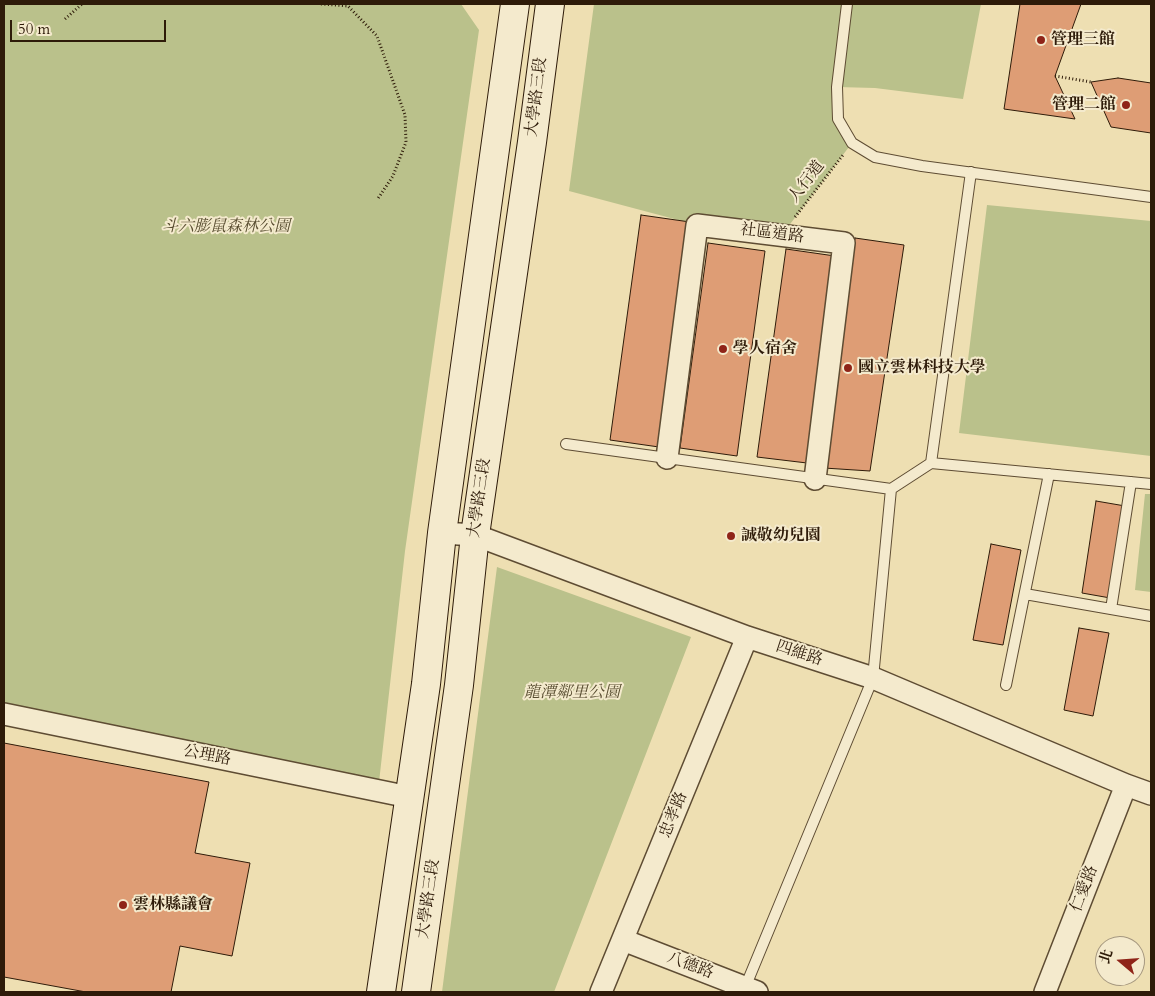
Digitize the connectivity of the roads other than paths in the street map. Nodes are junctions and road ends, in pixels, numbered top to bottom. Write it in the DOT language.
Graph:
graph roads {
  1 [pos="514,4"];
  2 [pos="550,4"];
  3 [pos="847,4"];
  4 [pos="971,172"];
  5 [pos="1151,197"];
  6 [pos="566,444"];
  7 [pos="667,458"];
  8 [pos="931,463"];
  9 [pos="1049,474"];
  10 [pos="815,479"];
  11 [pos="1131,482"];
  12 [pos="1151,484"];
  13 [pos="891,489"];
  14 [pos="442,533"];
  15 [pos="475,534"];
  16 [pos="1025,594"];
  17 [pos="1111,609"];
  18 [pos="1151,616"];
  19 [pos="747,637"];
  20 [pos="873,678"];
  21 [pos="1006,685"];
  22 [pos="4,714"];
  23 [pos="1126,785"];
  24 [pos="1151,794"];
  25 [pos="409,797"];
  26 [pos="623,940"];
  27 [pos="748,991"];
  28 [pos="382,992"];
  29 [pos="416,992"];
  30 [pos="601,992"];
  31 [pos="1045,992"];
  1 -- 14 [label="street, 大學路三段"];
  2 -- 15 [label="street, 大學路三段"];
  3 -- 4 [label="lane"];
  4 -- 5 [label="lane"];
  4 -- 8 [label="lane"];
  6 -- 7 [label="lane"];
  7 -- 10 [label="lane"];
  7 -- 10 [label="street, 社區道路"];
  8 -- 9 [label="lane"];
  8 -- 13 [label="lane"];
  9 -- 11 [label="lane"];
  9 -- 16 [label="lane"];
  10 -- 13 [label="lane"];
  11 -- 12 [label="lane"];
  11 -- 17 [label="lane"];
  13 -- 20 [label="lane"];
  14 -- 15 [label="street, 四維路"];
  14 -- 25 [label="street, 大學路三段"];
  15 -- 19 [label="street, 四維路"];
  15 -- 29 [label="street, 大學路三段"];
  16 -- 17 [label="lane"];
  16 -- 21 [label="lane"];
  17 -- 18 [label="lane"];
  19 -- 20 [label="street, 四維路"];
  19 -- 26 [label="street, 忠孝路"];
  20 -- 23 [label="street, 四維路"];
  20 -- 27 [label="lane"];
  22 -- 25 [label="street, 公理路"];
  23 -- 24 [label="street, 四維路"];
  23 -- 31 [label="street, 仁愛路"];
  25 -- 28 [label="street, 大學路三段"];
  26 -- 27 [label="street, 八德路"];
  26 -- 30 [label="street, 忠孝路"];
}
